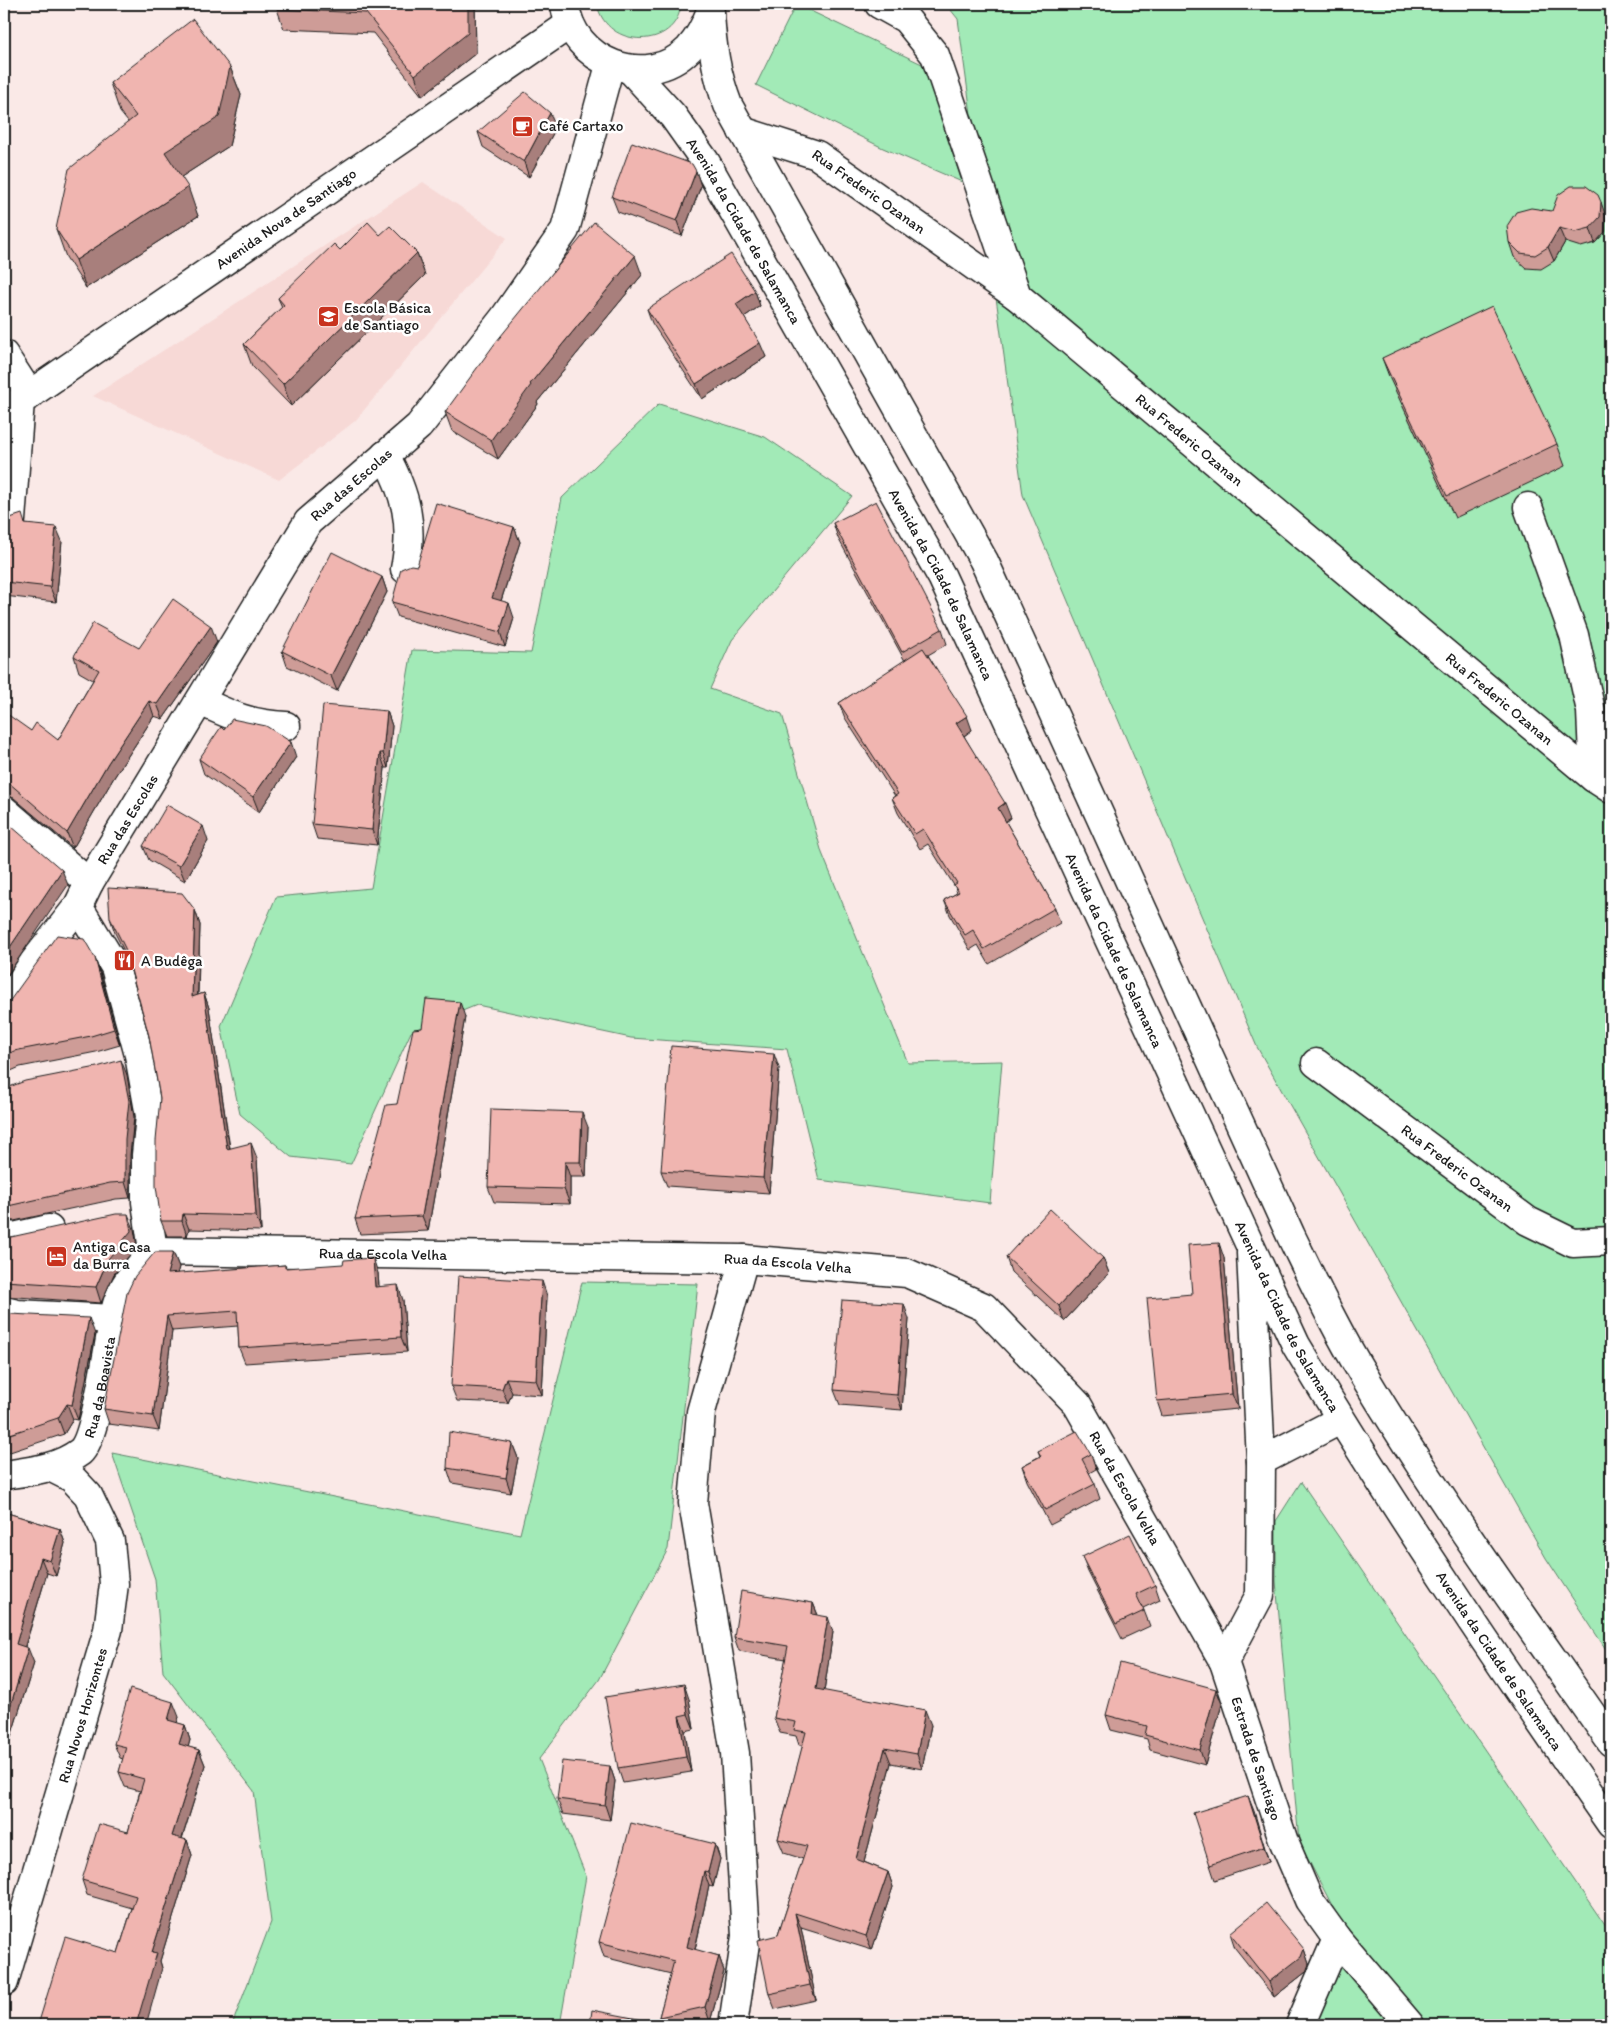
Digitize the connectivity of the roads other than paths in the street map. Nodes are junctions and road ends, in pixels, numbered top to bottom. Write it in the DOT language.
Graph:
graph roads {
  1 [pos="879,4"];
  2 [pos="710,8"];
  3 [pos="567,14"];
  4 [pos="620,67"];
  5 [pos="742,131"];
  6 [pos="1017,296"];
  7 [pos="4,355"];
  8 [pos="18,403"];
  9 [pos="385,454"];
  10 [pos="1528,507"];
  11 [pos="11,520"];
  12 [pos="405,569"];
  13 [pos="200,701"];
  14 [pos="286,726"];
  15 [pos="1603,784"];
  16 [pos="8,822"];
  17 [pos="83,895"];
  18 [pos="4,1008"];
  19 [pos="1316,1063"];
  20 [pos="120,1214"];
  21 [pos="148,1216"];
  22 [pos="70,1224"];
  23 [pos="4,1235"];
  24 [pos="1611,1241"];
  25 [pos="153,1251"];
  26 [pos="1251,1253"];
  27 [pos="744,1259"];
  28 [pos="4,1311"];
  29 [pos="114,1318"];
  30 [pos="1340,1420"];
  31 [pos="1261,1461"];
  32 [pos="52,1468"];
  33 [pos="4,1475"];
  34 [pos="1224,1662"];
  35 [pos="1611,1742"];
  36 [pos="1611,1824"];
  37 [pos="1337,1939"];
  38 [pos="4,1982"];
  39 [pos="732,2025"];
  40 [pos="1300,2025"];
  41 [pos="1410,2025"];
  1 -- 6 [label="street"];
  2 -- 4 [label="street"];
  2 -- 5 [label="street"];
  3 -- 4 [label="street, Avenida da Cidade de Salamanca"];
  3 -- 8 [label="street, Avenida Nova de Santiago"];
  4 -- 9 [label="street, Rua das Escolas"];
  4 -- 26 [label="street, Avenida da Cidade de Salamanca"];
  5 -- 6 [label="street, Rua Frederic Ozanan"];
  5 -- 35 [label="street"];
  6 -- 15 [label="street, Rua Frederic Ozanan"];
  7 -- 8 [label="street"];
  8 -- 11 [label="street"];
  9 -- 12 [label="street"];
  9 -- 13 [label="street, Rua das Escolas"];
  10 -- 15 [label="street"];
  13 -- 14 [label="street"];
  13 -- 17 [label="street, Rua das Escolas"];
  16 -- 17 [label="street"];
  17 -- 18 [label="street, Rua das Escolas"];
  17 -- 21 [label="street"];
  19 -- 24 [label="street, Rua Frederic Ozanan"];
  20 -- 21 [label="street"];
  21 -- 25 [label="street"];
  22 -- 23 [label="street"];
  25 -- 27 [label="street, Rua da Escola Velha"];
  25 -- 29 [label="street, Rua da Boavista"];
  26 -- 30 [label="street, Avenida da Cidade de Salamanca"];
  26 -- 31 [label="street"];
  27 -- 34 [label="street, Rua da Escola Velha"];
  27 -- 39 [label="street"];
  28 -- 29 [label="street"];
  29 -- 32 [label="street, Rua da Boavista"];
  30 -- 31 [label="street"];
  30 -- 36 [label="street, Avenida da Cidade de Salamanca"];
  31 -- 34 [label="street"];
  32 -- 33 [label="street, Rua da Boavista"];
  32 -- 38 [label="street, Rua Novos Horizontes"];
  34 -- 37 [label="street, Estrada de Santiago"];
  37 -- 40 [label="street"];
  37 -- 41 [label="street, Estrada de Santiago"];
}
